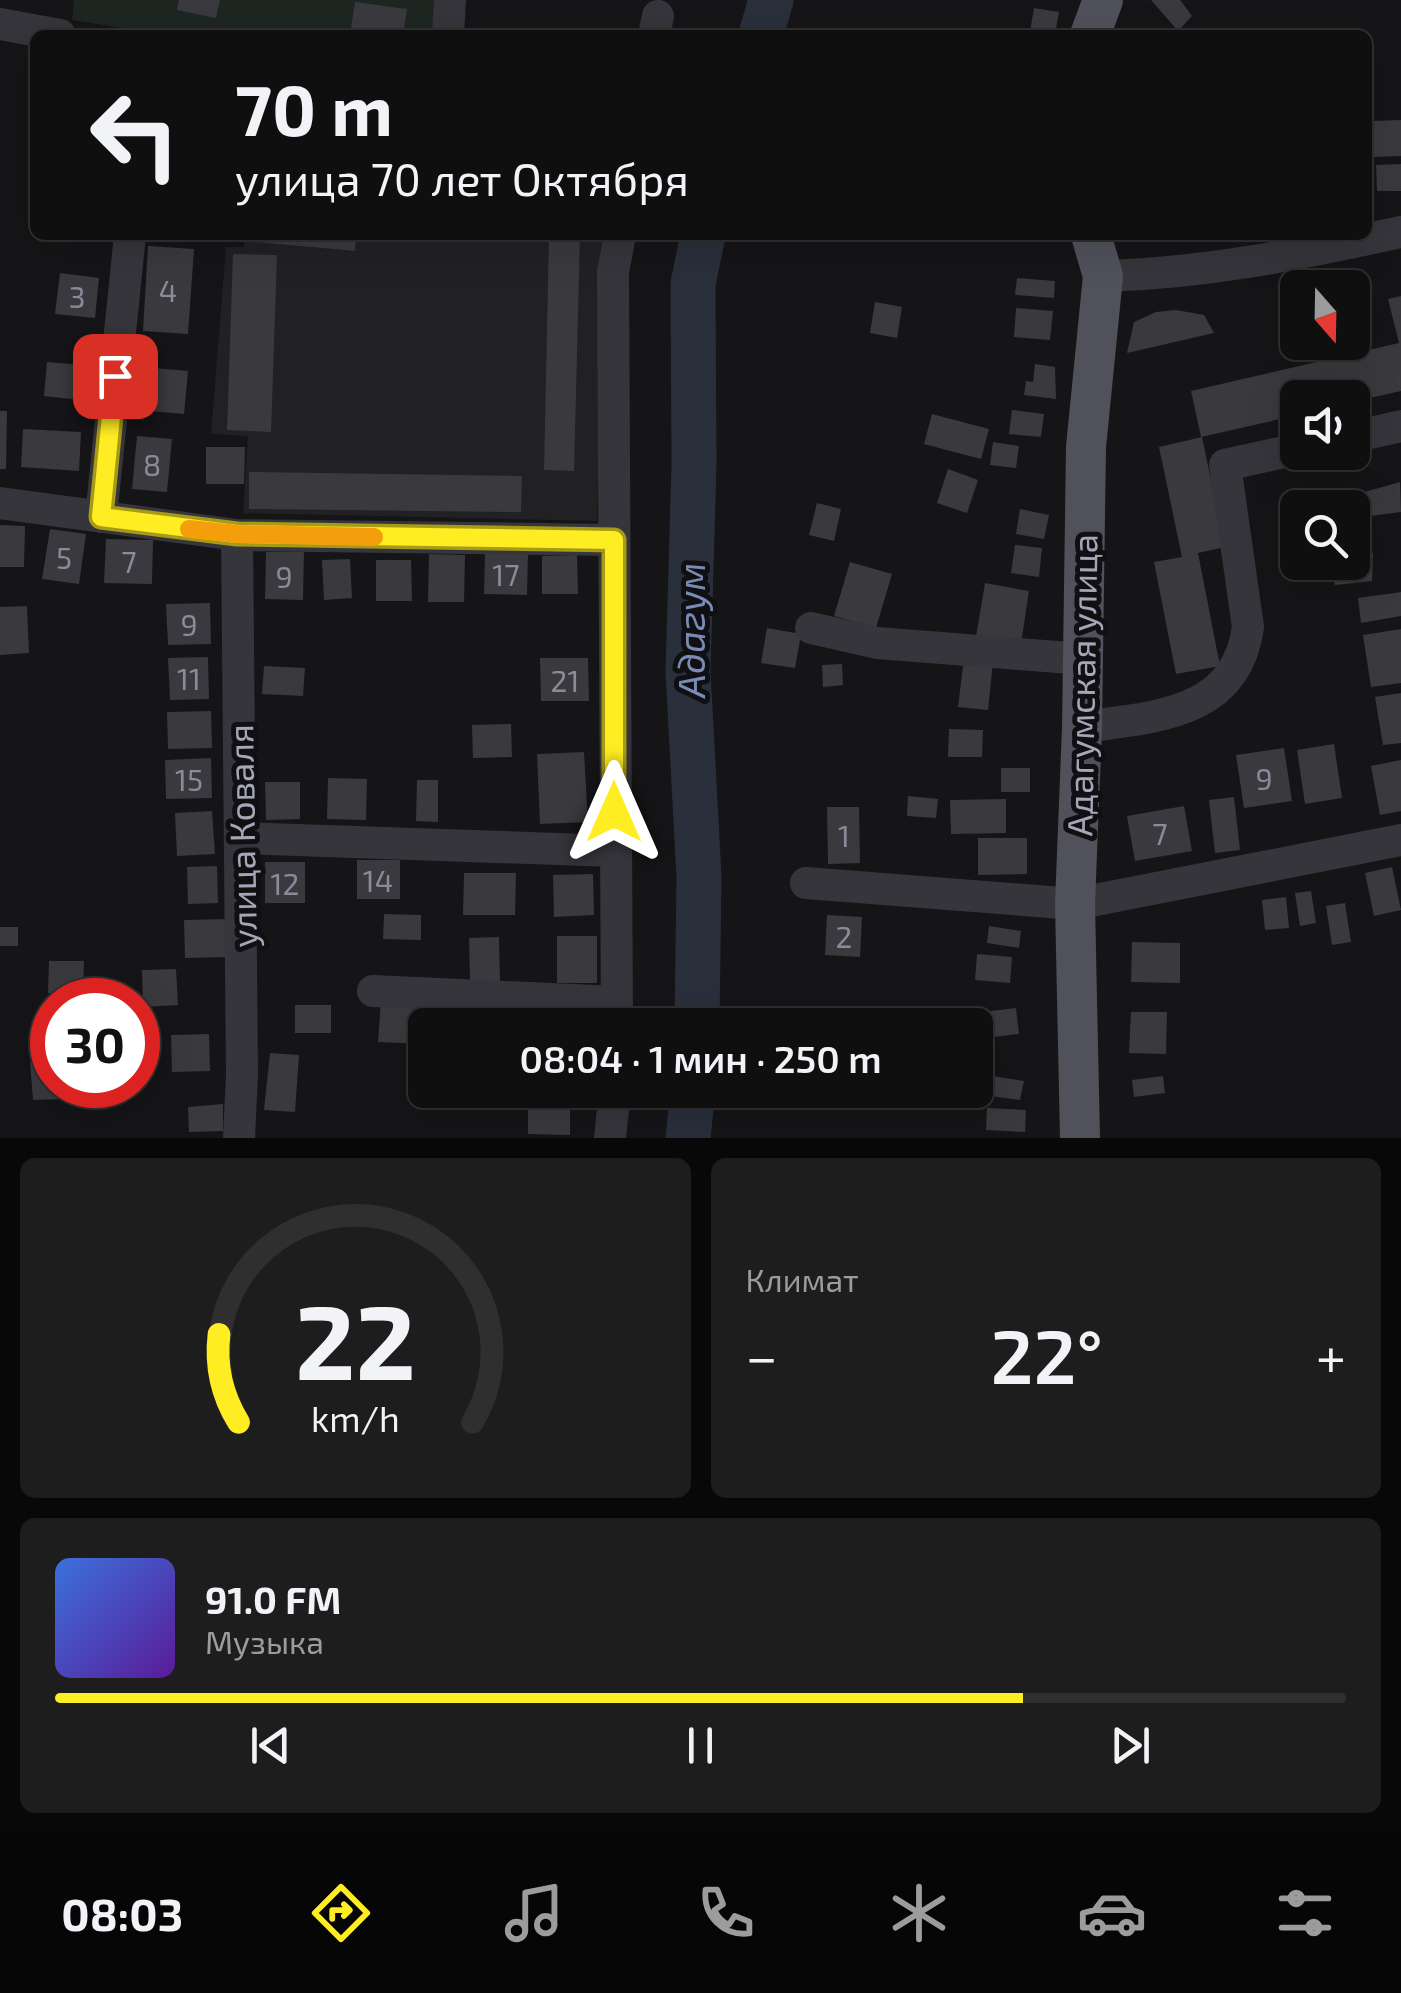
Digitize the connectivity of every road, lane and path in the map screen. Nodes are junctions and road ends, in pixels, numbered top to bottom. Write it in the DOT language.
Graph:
graph roads {
  1 [pos="450,0"];
  2 [pos="1102,0"];
  3 [pos="0,24"];
  4 [pos="33,30"];
  5 [pos="448,30"];
  6 [pos="1092,30"];
  7 [pos="1401,232"];
  8 [pos="1372,239"];
  9 [pos="129,240"];
  10 [pos="619,240"];
  11 [pos="1092,240"];
  12 [pos="1366,240"];
  13 [pos="1103,276"];
  14 [pos="1401,427"];
  15 [pos="1370,433"];
  16 [pos="1280,453"];
  17 [pos="0,503"];
  18 [pos="101,517"];
  19 [pos="237,534"];
  20 [pos="614,540"];
  21 [pos="810,628"];
  22 [pos="1084,659"];
  23 [pos="1082,727"];
  24 [pos="241,838"];
  25 [pos="1401,840"];
  26 [pos="614,850"];
  27 [pos="806,883"];
  28 [pos="1076,904"];
  29 [pos="373,991"];
  30 [pos="553,1008"];
  31 [pos="617,1008"];
  32 [pos="612,1108"];
  33 [pos="240,1138"];
  34 [pos="610,1138"];
  35 [pos="1080,1138"];
  1 -- 5 [label="street"];
  2 -- 6 [label="main road"];
  3 -- 4 [label="street"];
  7 -- 8 [label="street"];
  9 -- 18 [label="street"];
  10 -- 20 [label="street"];
  11 -- 13 [label="main road, Адагумская улица"];
  12 -- 13 [label="street"];
  13 -- 22 [label="main road, Адагумская улица"];
  14 -- 15 [label="street"];
  16 -- 23 [label="street"];
  17 -- 18 [label="street"];
  18 -- 19 [label="street"];
  19 -- 20 [label="street"];
  19 -- 24 [label="street, улица Коваля"];
  20 -- 26 [label="street"];
  21 -- 22 [label="street"];
  22 -- 23 [label="main road, Адагумская улица"];
  23 -- 28 [label="main road, Адагумская улица"];
  24 -- 26 [label="street"];
  24 -- 33 [label="street, улица Коваля"];
  25 -- 28 [label="street"];
  26 -- 31 [label="street"];
  27 -- 28 [label="street"];
  28 -- 35 [label="main road, Адагумская улица"];
  29 -- 30 [label="street"];
  32 -- 34 [label="street"];
}
